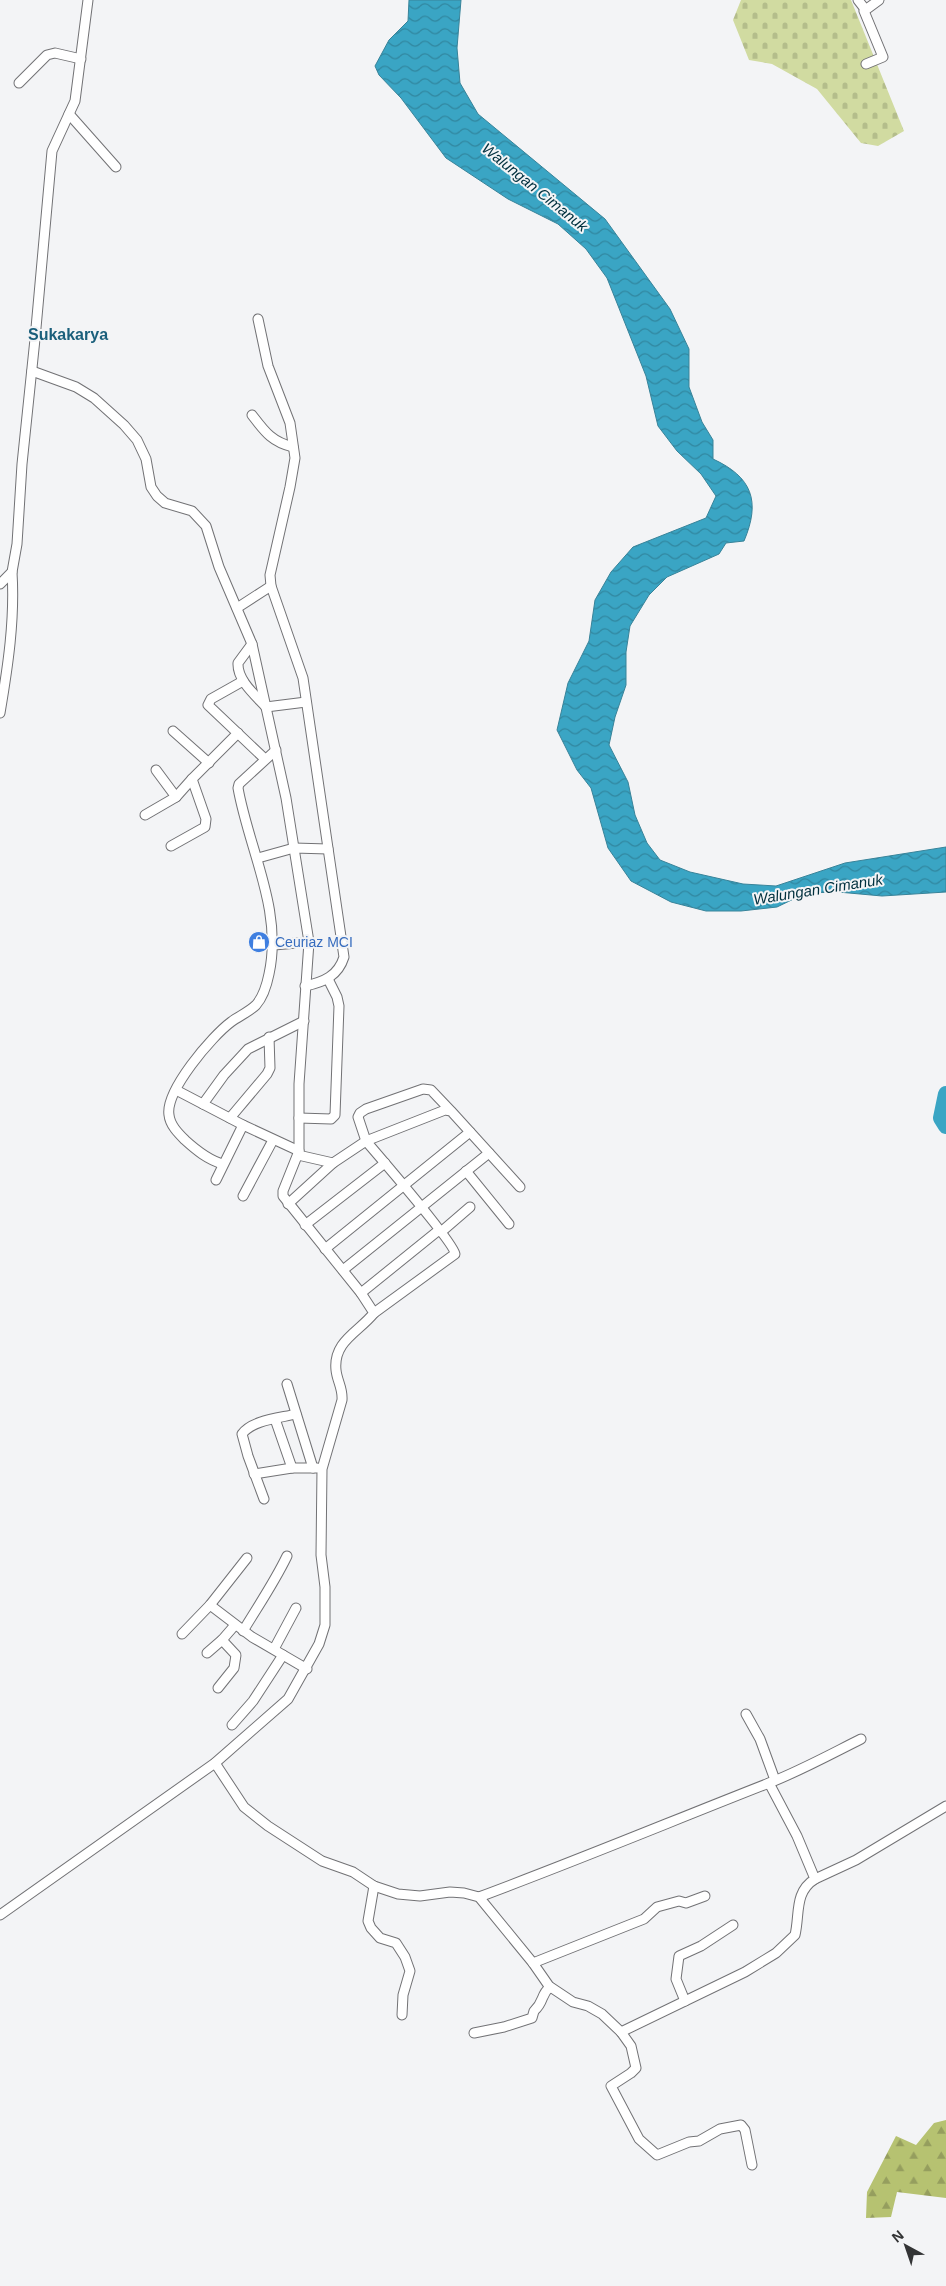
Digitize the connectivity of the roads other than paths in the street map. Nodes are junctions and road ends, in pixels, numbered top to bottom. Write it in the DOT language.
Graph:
graph roads {
  1 [pos="88,0"];
  2 [pos="858,0"];
  3 [pos="879,0"];
  4 [pos="865,10"];
  5 [pos="81,59"];
  6 [pos="866,64"];
  7 [pos="19,83"];
  8 [pos="69,114"];
  9 [pos="116,168"];
  10 [pos="258,319"];
  11 [pos="32,372"];
  12 [pos="252,415"];
  13 [pos="293,447"];
  14 [pos="12,572"];
  15 [pos="0,584"];
  16 [pos="271,586"];
  17 [pos="237,608"];
  18 [pos="252,644"];
  19 [pos="243,681"];
  20 [pos="306,702"];
  21 [pos="266,707"];
  22 [pos="0,713"];
  23 [pos="173,731"];
  24 [pos="238,733"];
  25 [pos="276,750"];
  26 [pos="265,759"];
  27 [pos="208,763"];
  28 [pos="156,770"];
  29 [pos="192,779"];
  30 [pos="176,797"];
  31 [pos="145,815"];
  32 [pos="171,846"];
  33 [pos="294,848"];
  34 [pos="328,849"];
  35 [pos="258,858"];
  36 [pos="309,942"];
  37 [pos="274,946"];
  38 [pos="328,979"];
  39 [pos="305,986"];
  40 [pos="304,1021"];
  41 [pos="269,1037"];
  42 [pos="176,1090"];
  43 [pos="203,1104"];
  44 [pos="452,1111"];
  45 [pos="230,1118"];
  46 [pos="299,1118"];
  47 [pos="243,1125"];
  48 [pos="470,1132"];
  49 [pos="273,1140"];
  50 [pos="366,1141"];
  51 [pos="489,1152"];
  52 [pos="298,1153"];
  53 [pos="332,1162"];
  54 [pos="385,1163"];
  55 [pos="223,1164"];
  56 [pos="466,1171"];
  57 [pos="216,1180"];
  58 [pos="402,1185"];
  59 [pos="520,1187"];
  60 [pos="243,1196"];
  61 [pos="288,1204"];
  62 [pos="470,1207"];
  63 [pos="420,1208"];
  64 [pos="509,1224"];
  65 [pos="305,1225"];
  66 [pos="440,1231"];
  67 [pos="325,1248"];
  68 [pos="343,1270"];
  69 [pos="361,1293"];
  70 [pos="374,1314"];
  71 [pos="287,1384"];
  72 [pos="296,1414"];
  73 [pos="275,1419"];
  74 [pos="292,1468"];
  75 [pos="318,1468"];
  76 [pos="254,1474"];
  77 [pos="264,1499"];
  78 [pos="287,1556"];
  79 [pos="247,1558"];
  80 [pos="210,1605"];
  81 [pos="296,1608"];
  82 [pos="239,1628"];
  83 [pos="182,1634"];
  84 [pos="222,1640"];
  85 [pos="274,1649"];
  86 [pos="207,1652"];
  87 [pos="283,1655"];
  88 [pos="307,1669"];
  89 [pos="218,1688"];
  90 [pos="746,1714"];
  91 [pos="232,1725"];
  92 [pos="861,1739"];
  93 [pos="216,1763"];
  94 [pos="772,1782"];
  95 [pos="946,1806"];
  96 [pos="815,1879"];
  97 [pos="374,1886"];
  98 [pos="705,1896"];
  99 [pos="478,1897"];
  100 [pos="0,1915"];
  101 [pos="733,1925"];
  102 [pos="533,1963"];
  103 [pos="550,1987"];
  104 [pos="684,2001"];
  105 [pos="402,2014"];
  106 [pos="474,2032"];
  107 [pos="621,2032"];
  108 [pos="752,2165"];
  1 -- 5 [label="street"];
  2 -- 4 [label="street"];
  3 -- 4 [label="street"];
  4 -- 6 [label="street"];
  5 -- 7 [label="street"];
  5 -- 8 [label="street"];
  8 -- 9 [label="street"];
  8 -- 11 [label="street"];
  10 -- 13 [label="street"];
  11 -- 14 [label="street"];
  11 -- 17 [label="street"];
  12 -- 13 [label="street"];
  13 -- 16 [label="street"];
  14 -- 15 [label="street"];
  14 -- 22 [label="street"];
  16 -- 17 [label="street"];
  16 -- 20 [label="street"];
  17 -- 18 [label="street"];
  18 -- 19 [label="street"];
  18 -- 21 [label="street"];
  19 -- 21 [label="street"];
  19 -- 24 [label="street"];
  20 -- 21 [label="street"];
  20 -- 34 [label="street"];
  21 -- 25 [label="street"];
  23 -- 27 [label="street"];
  24 -- 26 [label="street"];
  24 -- 27 [label="street"];
  25 -- 26 [label="street"];
  25 -- 33 [label="street"];
  26 -- 35 [label="street"];
  27 -- 29 [label="street"];
  28 -- 30 [label="street"];
  29 -- 30 [label="street"];
  29 -- 32 [label="street"];
  30 -- 31 [label="street"];
  33 -- 34 [label="street"];
  33 -- 35 [label="street"];
  33 -- 36 [label="street"];
  34 -- 38 [label="street"];
  35 -- 37 [label="street"];
  36 -- 37 [label="street"];
  36 -- 39 [label="street"];
  37 -- 42 [label="street"];
  38 -- 39 [label="street"];
  38 -- 46 [label="street"];
  39 -- 40 [label="street"];
  40 -- 41 [label="street"];
  40 -- 46 [label="street"];
  41 -- 43 [label="street"];
  41 -- 45 [label="street"];
  42 -- 43 [label="street"];
  42 -- 55 [label="street"];
  43 -- 45 [label="street"];
  44 -- 48 [label="street"];
  44 -- 50 [label="street"];
  44 -- 50 [label="street"];
  45 -- 47 [label="street"];
  46 -- 52 [label="street"];
  47 -- 49 [label="street"];
  47 -- 55 [label="street"];
  48 -- 51 [label="street"];
  48 -- 58 [label="street"];
  49 -- 52 [label="street"];
  49 -- 60 [label="street"];
  50 -- 53 [label="street"];
  50 -- 54 [label="street"];
  51 -- 56 [label="street"];
  51 -- 59 [label="street"];
  52 -- 53 [label="street"];
  52 -- 61 [label="street"];
  53 -- 61 [label="street"];
  54 -- 58 [label="street"];
  54 -- 65 [label="street"];
  55 -- 57 [label="street"];
  56 -- 63 [label="street"];
  56 -- 64 [label="street"];
  58 -- 63 [label="street"];
  58 -- 67 [label="street"];
  61 -- 65 [label="street"];
  62 -- 66 [label="street"];
  63 -- 66 [label="street"];
  63 -- 68 [label="street"];
  65 -- 67 [label="street"];
  66 -- 69 [label="street"];
  66 -- 70 [label="street"];
  67 -- 68 [label="street"];
  68 -- 69 [label="street"];
  69 -- 70 [label="street"];
  70 -- 75 [label="street"];
  71 -- 72 [label="street"];
  72 -- 73 [label="street"];
  72 -- 75 [label="street"];
  73 -- 74 [label="street"];
  73 -- 76 [label="street"];
  74 -- 75 [label="street"];
  74 -- 76 [label="street"];
  75 -- 88 [label="street"];
  76 -- 77 [label="street"];
  78 -- 82 [label="street"];
  79 -- 80 [label="street"];
  80 -- 82 [label="street"];
  80 -- 83 [label="street"];
  81 -- 85 [label="street"];
  82 -- 84 [label="street"];
  82 -- 85 [label="street"];
  84 -- 86 [label="street"];
  84 -- 89 [label="street"];
  85 -- 87 [label="street"];
  87 -- 88 [label="street"];
  87 -- 91 [label="street"];
  88 -- 93 [label="street"];
  90 -- 94 [label="street"];
  92 -- 94 [label="street"];
  93 -- 97 [label="street"];
  93 -- 100 [label="street"];
  94 -- 96 [label="street"];
  94 -- 99 [label="street"];
  95 -- 96 [label="street"];
  96 -- 104 [label="street"];
  97 -- 99 [label="street"];
  97 -- 105 [label="street"];
  98 -- 102 [label="street"];
  99 -- 102 [label="street"];
  101 -- 104 [label="street"];
  102 -- 103 [label="street"];
  103 -- 106 [label="street"];
  103 -- 107 [label="street"];
  104 -- 107 [label="street"];
  107 -- 108 [label="street"];
}
